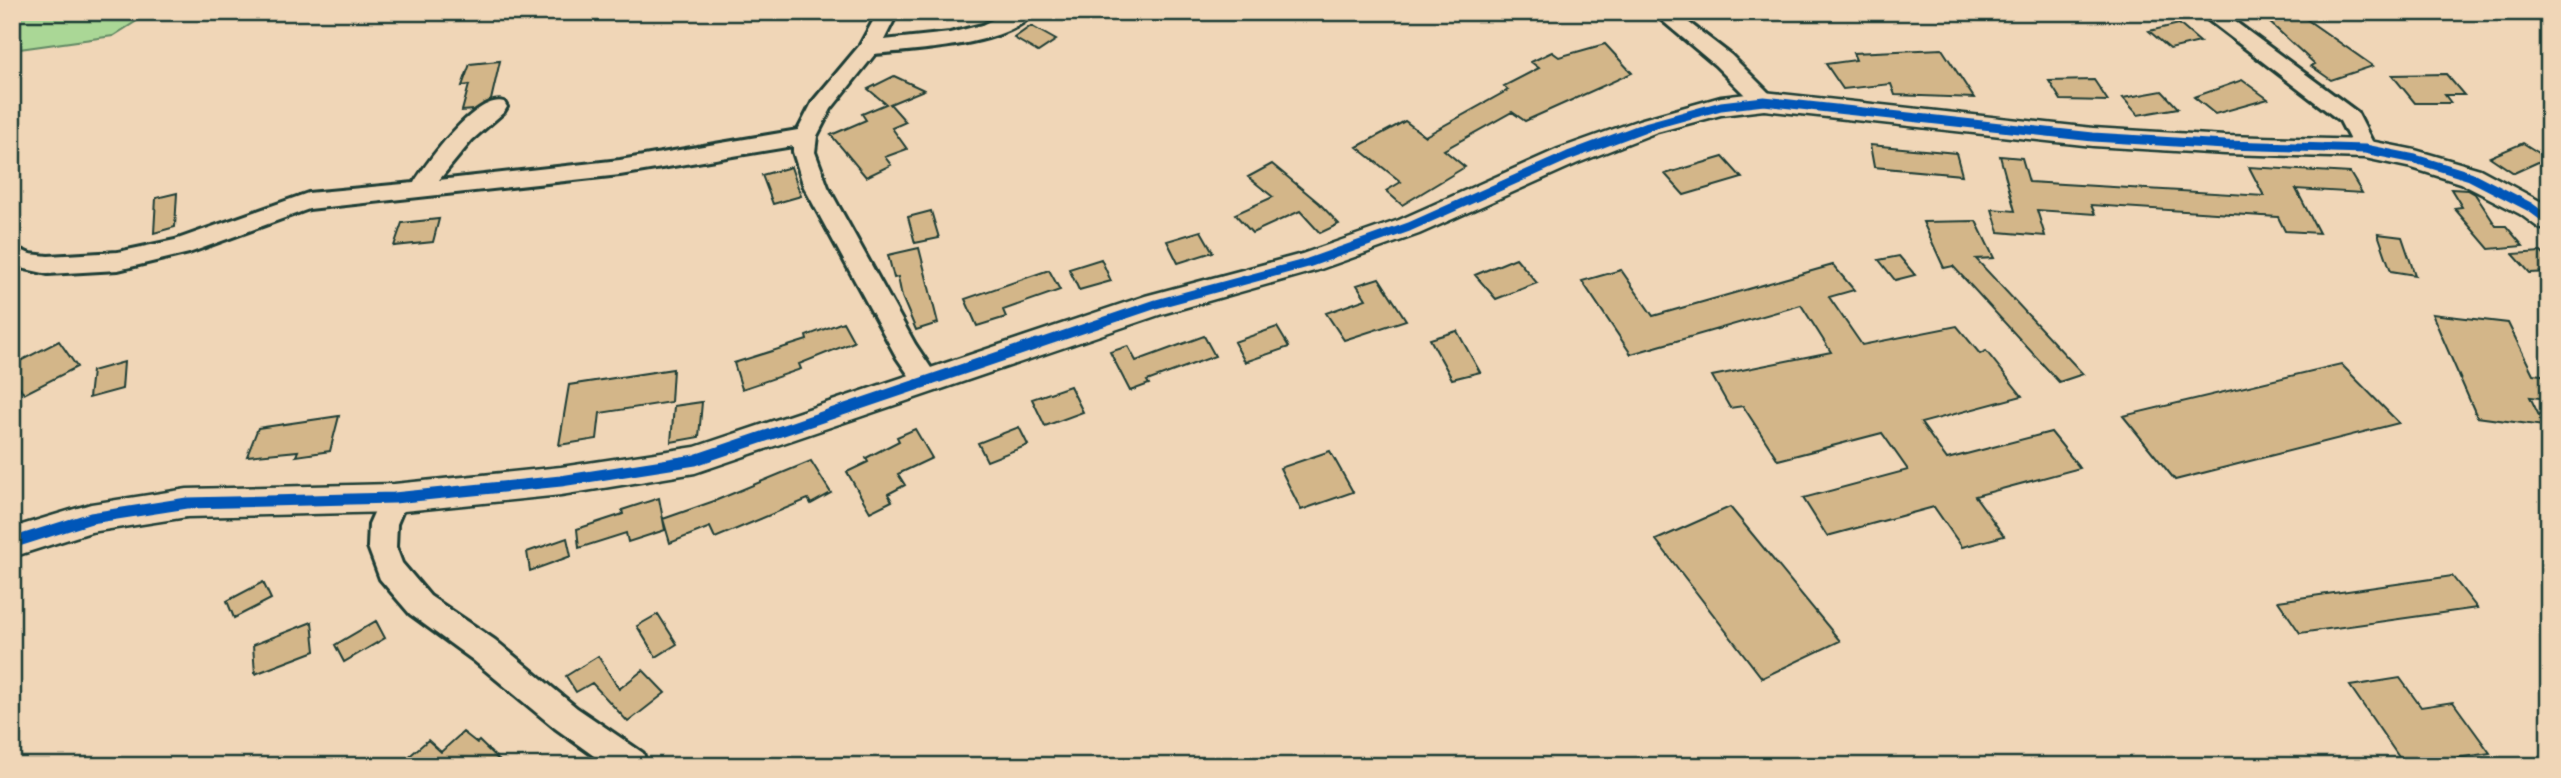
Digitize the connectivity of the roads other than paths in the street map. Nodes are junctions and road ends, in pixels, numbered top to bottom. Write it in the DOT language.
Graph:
graph roads {
  1 [pos="888,12"];
  2 [pos="1024,12"];
  3 [pos="1662,12"];
  4 [pos="2208,12"];
  5 [pos="869,48"];
  6 [pos="1764,101"];
  7 [pos="496,107"];
  8 [pos="806,136"];
  9 [pos="2365,149"];
  10 [pos="421,190"];
  11 [pos="2549,221"];
  12 [pos="12,255"];
  13 [pos="926,380"];
  14 [pos="394,498"];
  15 [pos="12,543"];
  16 [pos="632,764"];
  1 -- 5 [label="street"];
  2 -- 5 [label="street"];
  3 -- 6 [label="street"];
  4 -- 9 [label="street"];
  5 -- 8 [label="street"];
  6 -- 9 [label="main road"];
  6 -- 13 [label="main road"];
  7 -- 10 [label="street"];
  8 -- 10 [label="street"];
  8 -- 13 [label="street"];
  9 -- 11 [label="main road"];
  10 -- 12 [label="street"];
  13 -- 14 [label="main road"];
  14 -- 15 [label="main road"];
  14 -- 16 [label="street"];
}
